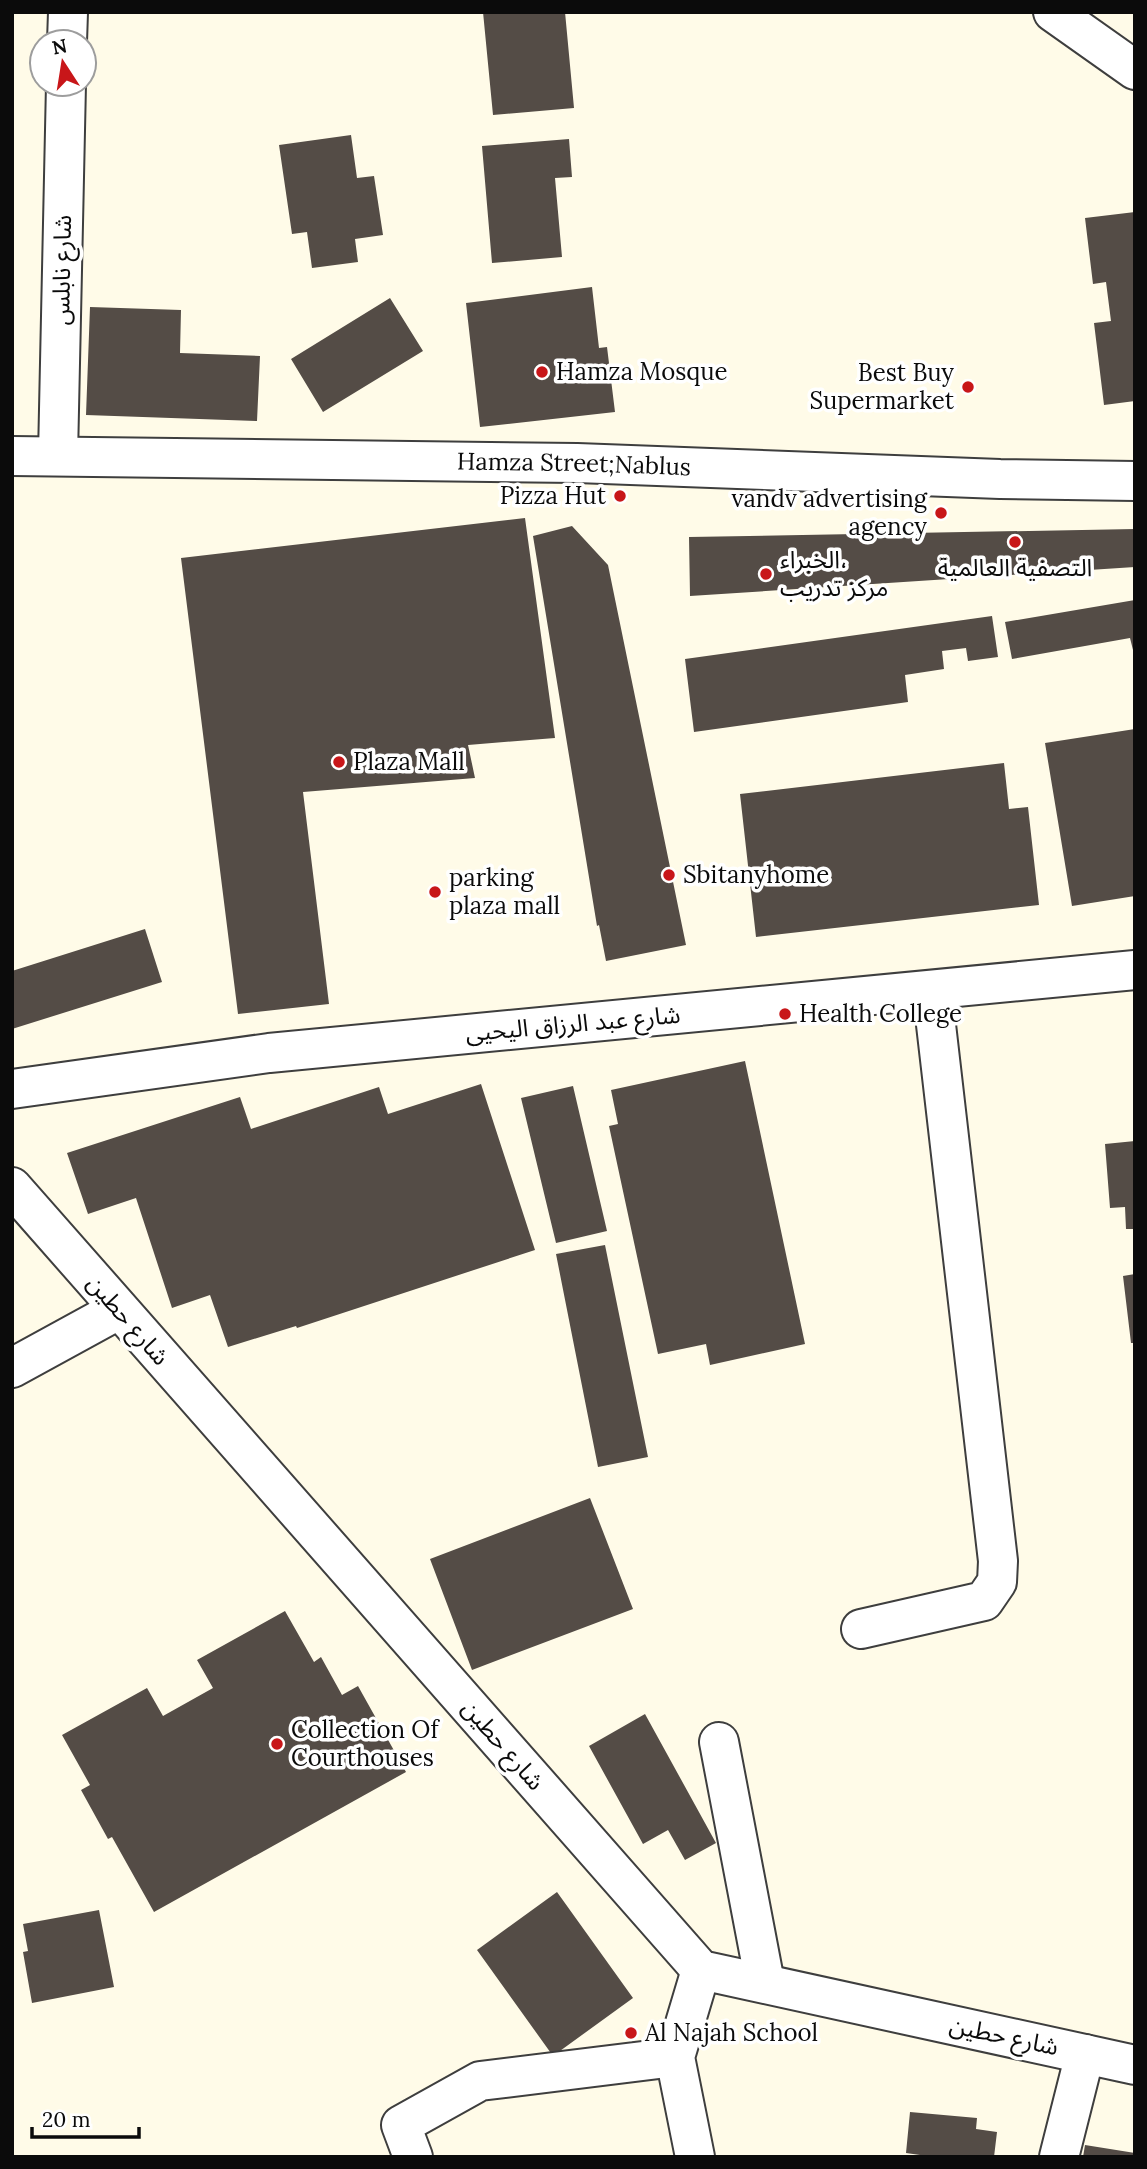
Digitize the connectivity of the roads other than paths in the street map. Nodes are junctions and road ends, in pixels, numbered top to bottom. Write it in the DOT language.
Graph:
graph roads {
  1 [pos="1053,12"];
  2 [pos="1135,70"];
  3 [pos="66,98"];
  4 [pos="12,456"];
  5 [pos="58,456"];
  6 [pos="1135,481"];
  7 [pos="1135,970"];
  8 [pos="932,990"];
  9 [pos="12,1090"];
  10 [pos="12,1187"];
  11 [pos="118,1310"];
  12 [pos="12,1368"];
  13 [pos="861,1629"];
  14 [pos="719,1742"];
  15 [pos="701,1970"];
  16 [pos="765,1983"];
  17 [pos="1085,2054"];
  18 [pos="675,2057"];
  19 [pos="1135,2065"];
  20 [pos="413,2157"];
  21 [pos="695,2157"];
  22 [pos="1059,2157"];
  1 -- 2 [label="street"];
  3 -- 5 [label="street, شارع نابلس"];
  4 -- 5 [label="street, Hamza Street;Nablus"];
  5 -- 6 [label="street, Hamza Street;Nablus"];
  7 -- 8 [label="street, شارع عبد الرزاق اليحيى"];
  8 -- 9 [label="street, شارع عبد الرزاق اليحيى"];
  8 -- 13 [label="street"];
  10 -- 11 [label="street, شارع حطين"];
  11 -- 12 [label="street"];
  11 -- 15 [label="street, شارع حطين"];
  14 -- 16 [label="street"];
  15 -- 16 [label="street, شارع حطين"];
  15 -- 18 [label="street"];
  16 -- 17 [label="street, شارع حطين"];
  17 -- 19 [label="street, شارع حطين"];
  17 -- 22 [label="street"];
  18 -- 20 [label="street"];
  18 -- 21 [label="street"];
}
